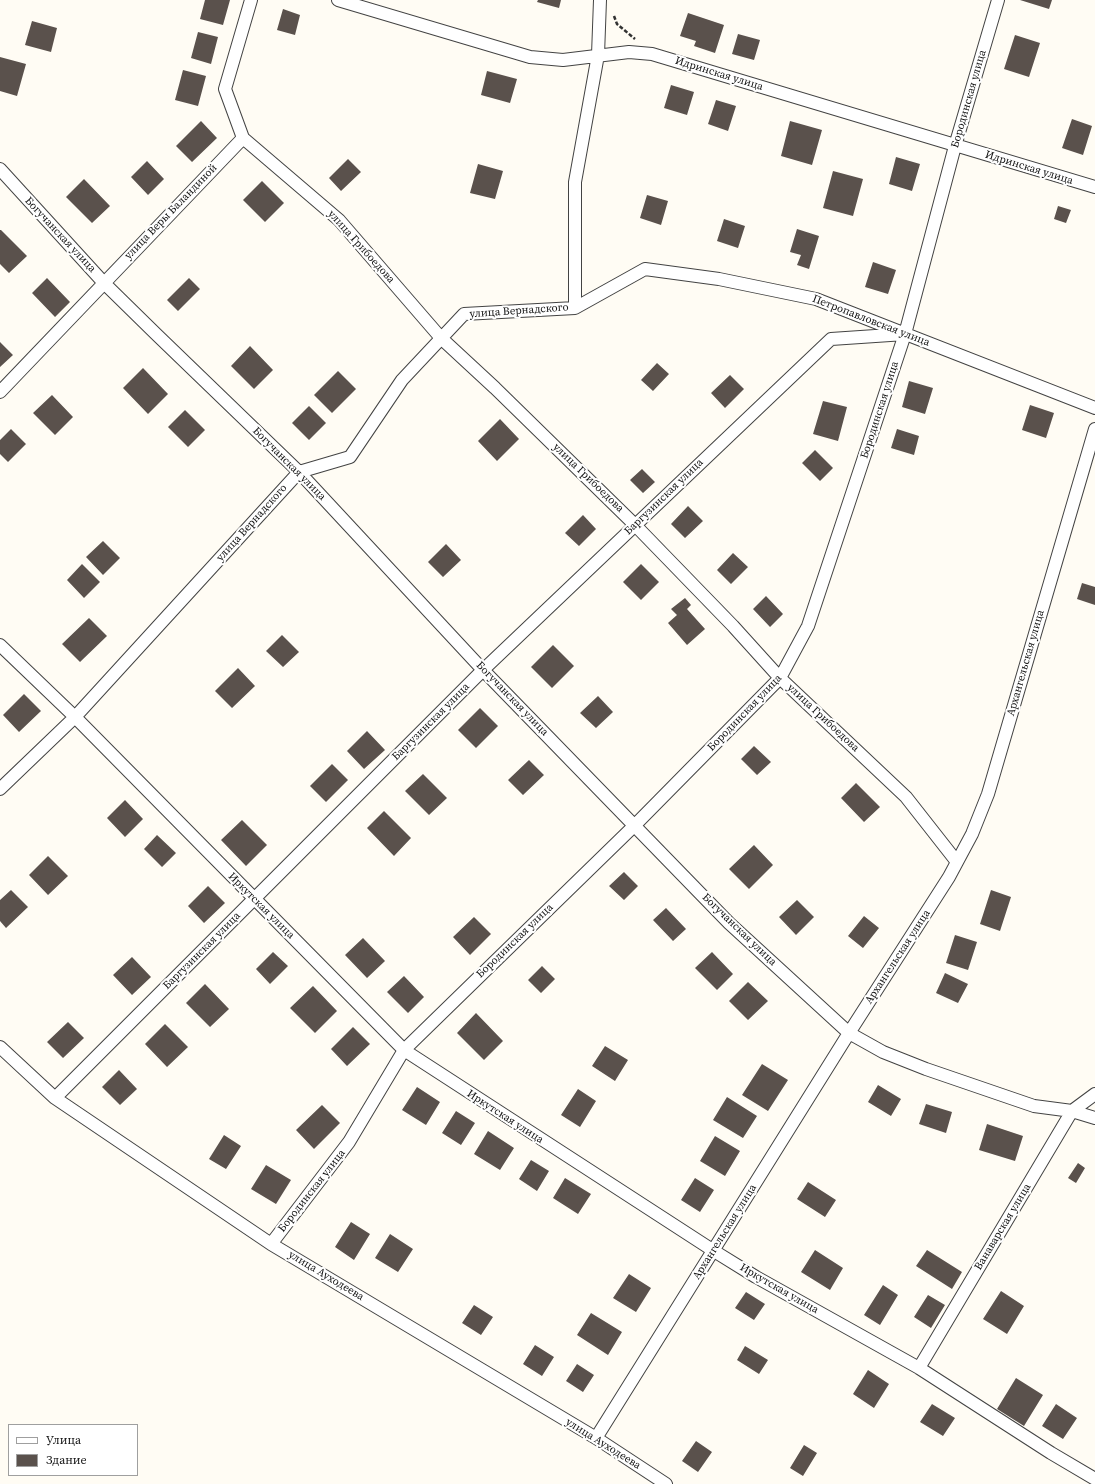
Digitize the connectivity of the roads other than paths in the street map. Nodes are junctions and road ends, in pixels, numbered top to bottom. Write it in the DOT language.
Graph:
graph roads {
  1 [pos="251,0"];
  2 [pos="338,0"];
  3 [pos="600,0"];
  4 [pos="998,0"];
  5 [pos="598,55"];
  6 [pos="243,138"];
  7 [pos="955,146"];
  8 [pos="0,169"];
  9 [pos="1095,188"];
  10 [pos="104,283"];
  11 [pos="576,308"];
  12 [pos="905,334"];
  13 [pos="442,338"];
  14 [pos="0,392"];
  15 [pos="1095,408"];
  16 [pos="1095,429"];
  17 [pos="299,472"];
  18 [pos="635,525"];
  19 [pos="0,645"];
  20 [pos="483,670"];
  21 [pos="780,678"];
  22 [pos="76,717"];
  23 [pos="0,789"];
  24 [pos="635,825"];
  25 [pos="957,862"];
  26 [pos="254,900"];
  27 [pos="849,1033"];
  28 [pos="0,1047"];
  29 [pos="404,1050"];
  30 [pos="1095,1094"];
  31 [pos="55,1098"];
  32 [pos="1072,1111"];
  33 [pos="1095,1118"];
  34 [pos="271,1244"];
  35 [pos="714,1251"];
  36 [pos="919,1368"];
  37 [pos="596,1438"];
  38 [pos="1095,1479"];
  39 [pos="666,1484"];
  1 -- 6 [label="street"];
  2 -- 5 [label="street, Идринская улица"];
  3 -- 5 [label="street, улица Вернадского"];
  4 -- 7 [label="street, Бородинская улица"];
  5 -- 7 [label="street, Идринская улица"];
  5 -- 11 [label="street, улица Вернадского"];
  6 -- 10 [label="street, улица Веры Баландиной"];
  6 -- 13 [label="street, улица Грибоедова"];
  7 -- 9 [label="street, Идринская улица"];
  7 -- 12 [label="street, Бородинская улица"];
  8 -- 10 [label="street, Богучанская улица"];
  10 -- 14 [label="street, улица Веры Баландиной"];
  10 -- 17 [label="street, Богучанская улица"];
  11 -- 12 [label="street, Петропавловская улица"];
  11 -- 13 [label="street, улица Вернадского"];
  12 -- 15 [label="street, Петропавловская улица"];
  12 -- 18 [label="street, Баргузинская улица"];
  12 -- 21 [label="street, Бородинская улица"];
  13 -- 17 [label="street, улица Вернадского"];
  13 -- 18 [label="street, улица Грибоедова"];
  16 -- 25 [label="street, Архангельская улица"];
  17 -- 20 [label="street, Богучанская улица"];
  17 -- 22 [label="street, улица Вернадского"];
  18 -- 20 [label="street, Баргузинская улица"];
  18 -- 21 [label="street, улица Грибоедова"];
  19 -- 22 [label="street, Иркутская улица"];
  20 -- 24 [label="street, Богучанская улица"];
  20 -- 26 [label="street, Баргузинская улица"];
  21 -- 24 [label="street, Бородинская улица"];
  21 -- 25 [label="street, улица Грибоедова"];
  22 -- 23 [label="street, улица Вернадского"];
  22 -- 26 [label="street, Иркутская улица"];
  24 -- 27 [label="street, Богучанская улица"];
  24 -- 29 [label="street, Бородинская улица"];
  25 -- 27 [label="street, Архангельская улица"];
  26 -- 29 [label="street, Иркутская улица"];
  26 -- 31 [label="street, Баргузинская улица"];
  27 -- 32 [label="street, Богучанская улица"];
  27 -- 35 [label="street, Архангельская улица"];
  28 -- 31 [label="street, улица Ауходеева"];
  29 -- 34 [label="street, Бородинская улица"];
  29 -- 35 [label="street, Иркутская улица"];
  30 -- 32 [label="street, Ванаварская улица"];
  31 -- 34 [label="street, улица Ауходеева"];
  32 -- 33 [label="street, Богучанская улица"];
  32 -- 36 [label="street, Ванаварская улица"];
  34 -- 37 [label="street, улица Ауходеева"];
  35 -- 36 [label="street, Иркутская улица"];
  35 -- 37 [label="street, Архангельская улица"];
  36 -- 38 [label="street, Иркутская улица"];
  37 -- 39 [label="street, улица Ауходеева"];
}
